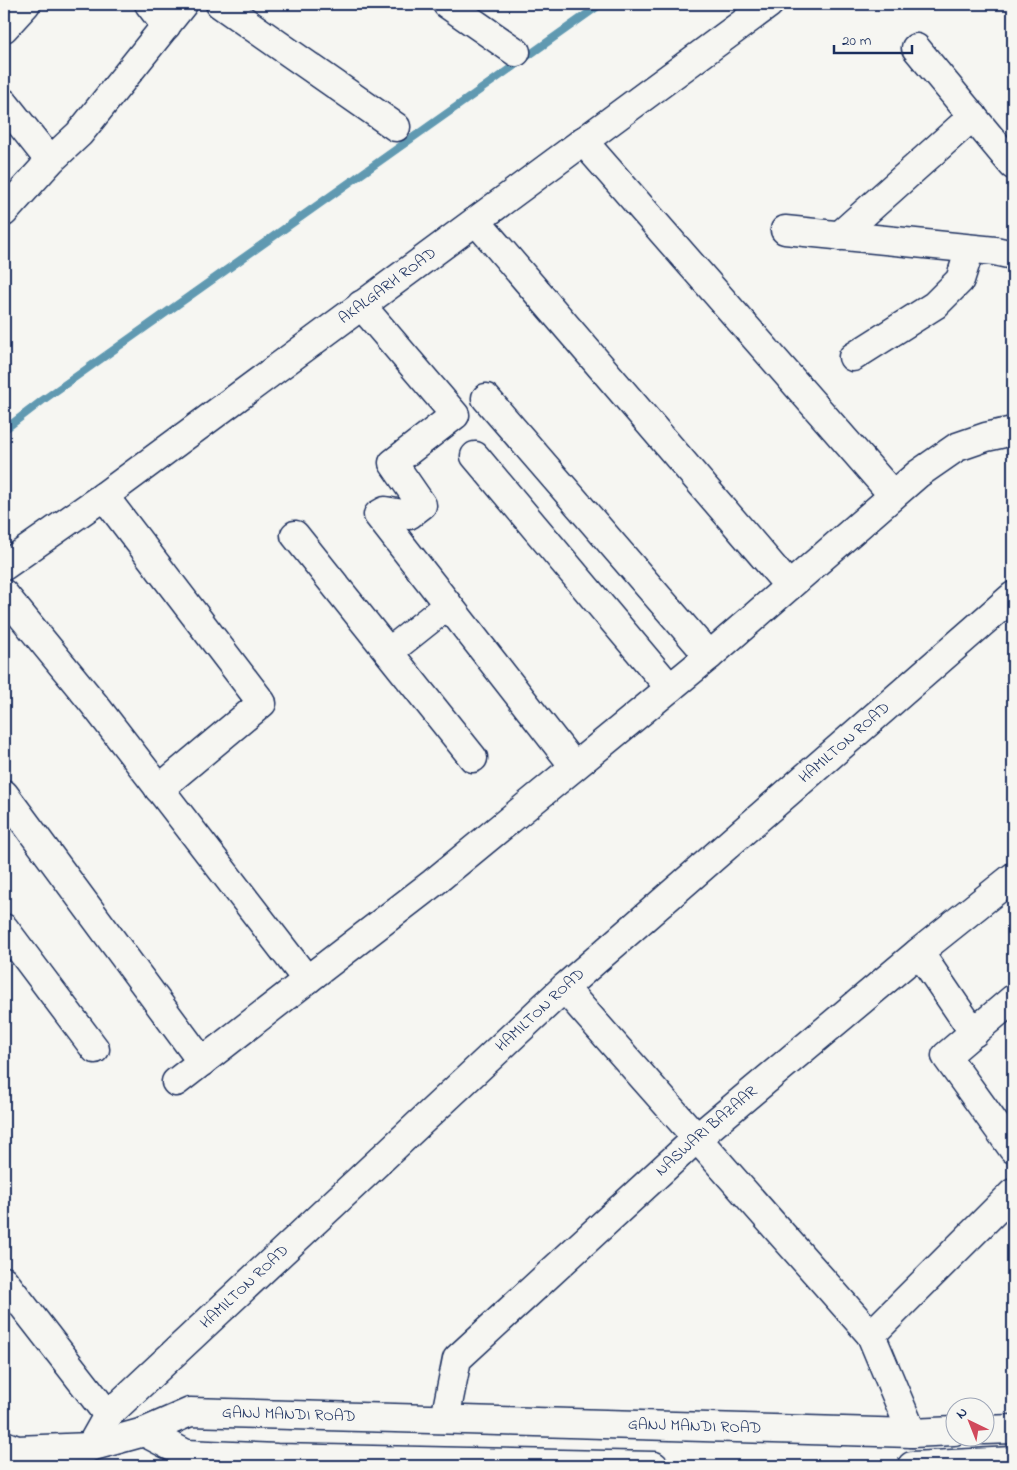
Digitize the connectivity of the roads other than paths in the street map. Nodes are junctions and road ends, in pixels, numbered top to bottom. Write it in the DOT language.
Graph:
graph roads {
  1 [pos="26,4"];
  2 [pos="149,4"];
  3 [pos="183,4"];
  4 [pos="220,4"];
  5 [pos="447,4"];
  6 [pos="769,4"];
  7 [pos="166,26"];
  8 [pos="4,28"];
  9 [pos="916,48"];
  10 [pos="516,52"];
  11 [pos="4,103"];
  12 [pos="973,116"];
  13 [pos="396,127"];
  14 [pos="583,141"];
  15 [pos="50,161"];
  16 [pos="1013,165"];
  17 [pos="4,212"];
  18 [pos="476,221"];
  19 [pos="785,230"];
  20 [pos="839,236"];
  21 [pos="970,249"];
  22 [pos="1013,255"];
  23 [pos="361,305"];
  24 [pos="853,357"];
  25 [pos="486,398"];
  26 [pos="1013,431"];
  27 [pos="476,456"];
  28 [pos="894,495"];
  29 [pos="104,496"];
  30 [pos="295,535"];
  31 [pos="4,566"];
  32 [pos="789,586"];
  33 [pos="4,594"];
  34 [pos="1013,596"];
  35 [pos="448,605"];
  36 [pos="389,652"];
  37 [pos="709,656"];
  38 [pos="670,688"];
  39 [pos="473,758"];
  40 [pos="574,766"];
  41 [pos="159,789"];
  42 [pos="4,794"];
  43 [pos="1013,877"];
  44 [pos="4,928"];
  45 [pos="919,952"];
  46 [pos="307,980"];
  47 [pos="564,988"];
  48 [pos="1013,999"];
  49 [pos="974,1033"];
  50 [pos="95,1049"];
  51 [pos="202,1062"];
  52 [pos="176,1082"];
  53 [pos="697,1138"];
  54 [pos="1013,1149"];
  55 [pos="1013,1193"];
  56 [pos="4,1281"];
  57 [pos="871,1335"];
  58 [pos="108,1415"];
  59 [pos="445,1419"];
  60 [pos="1013,1429"];
  61 [pos="994,1430"];
  62 [pos="944,1431"];
  63 [pos="144,1432"];
  64 [pos="912,1433"];
  65 [pos="4,1445"];
  66 [pos="90,1446"];
  67 [pos="1013,1460"];
  68 [pos="276,1462"];
  69 [pos="372,1463"];
  70 [pos="551,1465"];
  71 [pos="654,1466"];
  72 [pos="912,1466"];
  73 [pos="916,1466"];
  1 -- 8 [label="street"];
  2 -- 7 [label="street"];
  3 -- 7 [label="street"];
  4 -- 13 [label="street"];
  5 -- 10 [label="street"];
  6 -- 14 [label="street, AKALGARH ROAD"];
  7 -- 15 [label="street"];
  9 -- 12 [label="street"];
  11 -- 15 [label="street"];
  12 -- 16 [label="street"];
  12 -- 20 [label="street"];
  14 -- 18 [label="street, AKALGARH ROAD"];
  14 -- 28 [label="street"];
  15 -- 17 [label="street"];
  18 -- 23 [label="street, AKALGARH ROAD"];
  18 -- 32 [label="street"];
  19 -- 20 [label="street"];
  20 -- 21 [label="street"];
  21 -- 22 [label="street"];
  21 -- 24 [label="street"];
  23 -- 29 [label="street, AKALGARH ROAD"];
  23 -- 35 [label="street"];
  25 -- 37 [label="street"];
  26 -- 28 [label="street"];
  27 -- 38 [label="street"];
  28 -- 32 [label="street"];
  29 -- 31 [label="street, AKALGARH ROAD"];
  29 -- 41 [label="street"];
  30 -- 36 [label="street"];
  32 -- 37 [label="street"];
  33 -- 41 [label="street"];
  34 -- 47 [label="street, HAMILTON ROAD"];
  35 -- 36 [label="street"];
  35 -- 40 [label="street"];
  36 -- 39 [label="street"];
  37 -- 38 [label="street"];
  38 -- 40 [label="street"];
  40 -- 46 [label="street"];
  41 -- 46 [label="street"];
  42 -- 51 [label="street"];
  43 -- 45 [label="street, NASWARI BAZAAR"];
  44 -- 50 [label="street"];
  45 -- 49 [label="street"];
  45 -- 53 [label="street, NASWARI BAZAAR"];
  46 -- 51 [label="street"];
  47 -- 53 [label="street"];
  47 -- 58 [label="street, HAMILTON ROAD"];
  48 -- 49 [label="street"];
  49 -- 54 [label="street"];
  51 -- 52 [label="street"];
  53 -- 57 [label="street"];
  53 -- 59 [label="street, NASWARI BAZAAR"];
  55 -- 57 [label="street"];
  56 -- 58 [label="street"];
  57 -- 64 [label="street"];
  58 -- 66 [label="street, HAMILTON ROAD"];
  59 -- 63 [label="street, GANJ MANDI ROAD"];
  59 -- 64 [label="street, GANJ MANDI ROAD"];
  60 -- 61 [label="street"];
  62 -- 64 [label="street, GANJ MANDI ROAD"];
  63 -- 66 [label="street, GANJ MANDI ROAD"];
  63 -- 68 [label="street"];
  64 -- 73 [label="street"];
  65 -- 66 [label="street"];
  67 -- 73 [label="street"];
  68 -- 69 [label="street"];
  69 -- 70 [label="street"];
  70 -- 71 [label="street"];
  72 -- 73 [label="street"];
}
